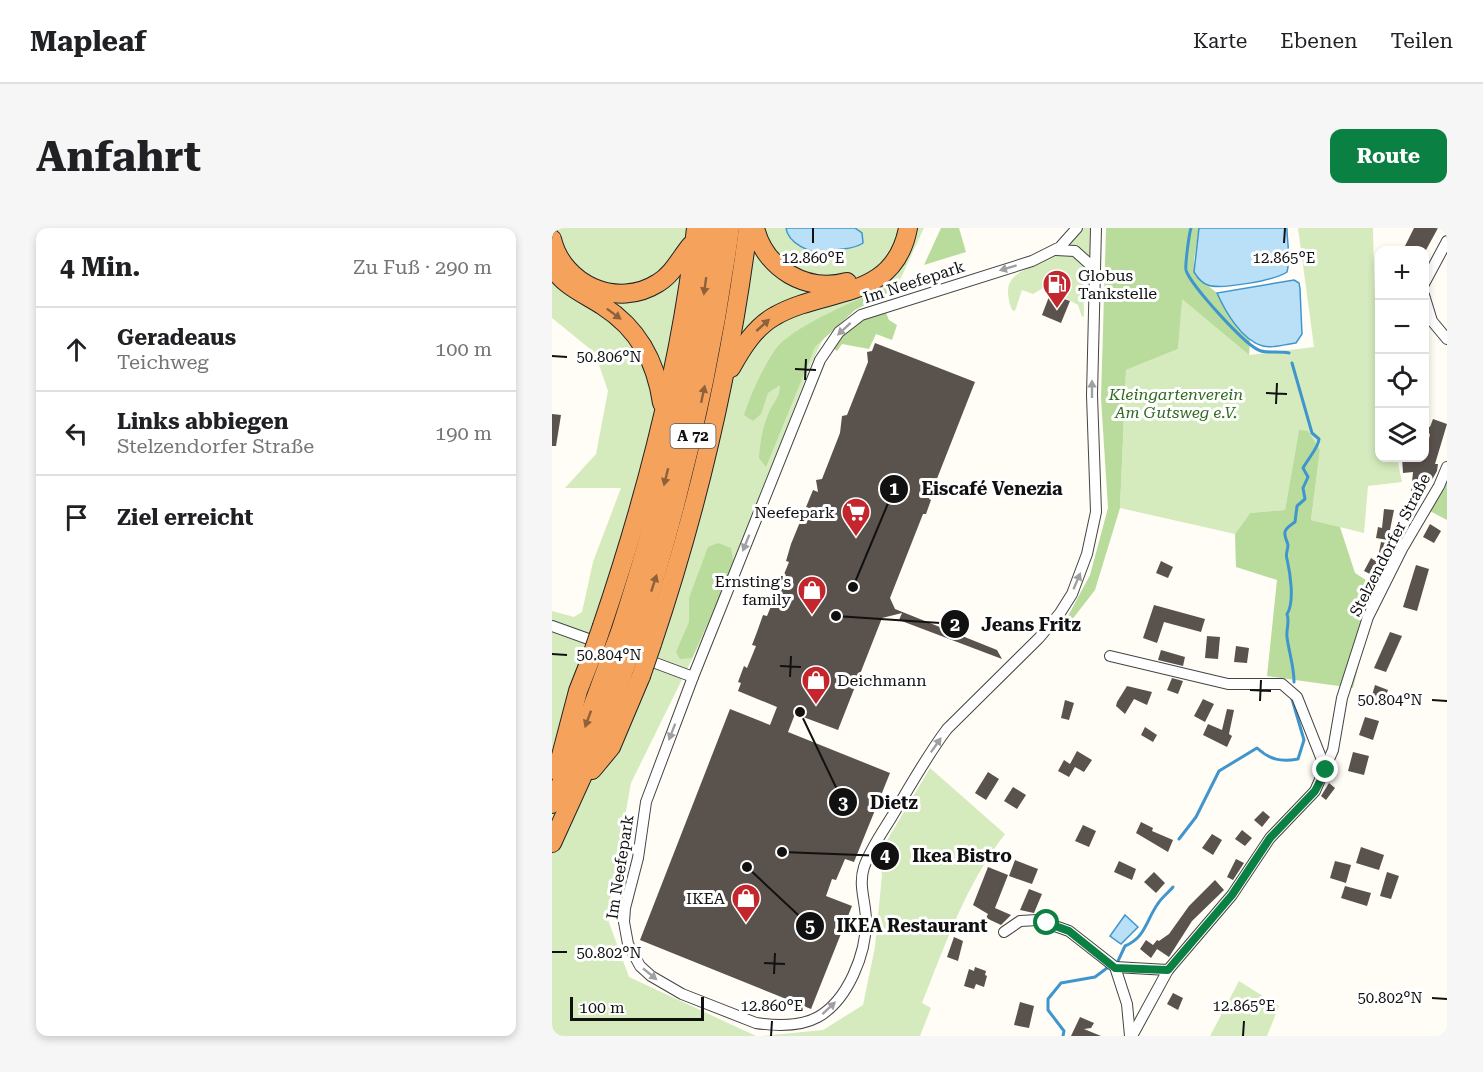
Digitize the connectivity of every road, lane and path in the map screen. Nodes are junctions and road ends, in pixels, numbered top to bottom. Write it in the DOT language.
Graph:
graph roads {
  1 [pos="713,228"];
  2 [pos="730,228"];
  3 [pos="748,228"];
  4 [pos="755,228"];
  5 [pos="896,228"];
  6 [pos="908,228"];
  7 [pos="1077,228"];
  8 [pos="1096,228"];
  9 [pos="695,235"];
  10 [pos="552,239"];
  11 [pos="1447,241"];
  12 [pos="1056,250"];
  13 [pos="552,266"];
  14 [pos="1095,269"];
  15 [pos="1429,276"];
  16 [pos="1426,300"];
  17 [pos="1447,339"];
  18 [pos="722,392"];
  19 [pos="663,413"];
  20 [pos="1447,467"];
  21 [pos="552,626"];
  22 [pos="628,635"];
  23 [pos="1110,656"];
  24 [pos="616,667"];
  25 [pos="693,677"];
  26 [pos="1326,770"];
  27 [pos="552,782"];
  28 [pos="552,804"];
  29 [pos="552,843"];
  30 [pos="1004,932"];
  31 [pos="1115,968"];
  32 [pos="1168,970"];
  33 [pos="1131,1036"];
  1 -- 22 [label="highway, A 72, one-way"];
  22 -- 2 [label="highway, A 72, one-way"];
  3 -- 18 [label="highway"];
  4 -- 5 [label="highway"];
  18 -- 6 [label="highway, one-way"];
  7 -- 12 [label="street, Im Neefepark"];
  8 -- 14 [label="street, Im Neefepark"];
  9 -- 10 [label="highway"];
  9 -- 19 [label="highway"];
  11 -- 15 [label="street"];
  12 -- 14 [label="street"];
  12 -- 25 [label="street, Im Neefepark, one-way"];
  13 -- 19 [label="highway, one-way"];
  25 -- 14 [label="street, Im Neefepark, one-way"];
  16 -- 17 [label="street"];
  18 -- 22 [label="highway"];
  19 -- 22 [label="highway"];
  20 -- 26 [label="street, Stelzendorfer Straße"];
  21 -- 25 [label="street"];
  22 -- 24 [label="highway, A 72, bridge"];
  22 -- 24 [label="highway, bridge"];
  23 -- 26 [label="street"];
  24 -- 27 [label="highway"];
  24 -- 28 [label="highway, A 72, one-way"];
  24 -- 29 [label="highway, A 72"];
  26 -- 32 [label="street, Stelzendorfer Straße"];
  30 -- 31 [label="street"];
  31 -- 32 [label="street"];
  31 -- 33 [label="street"];
  32 -- 33 [label="street, Stelzendorfer Straße"];
}
